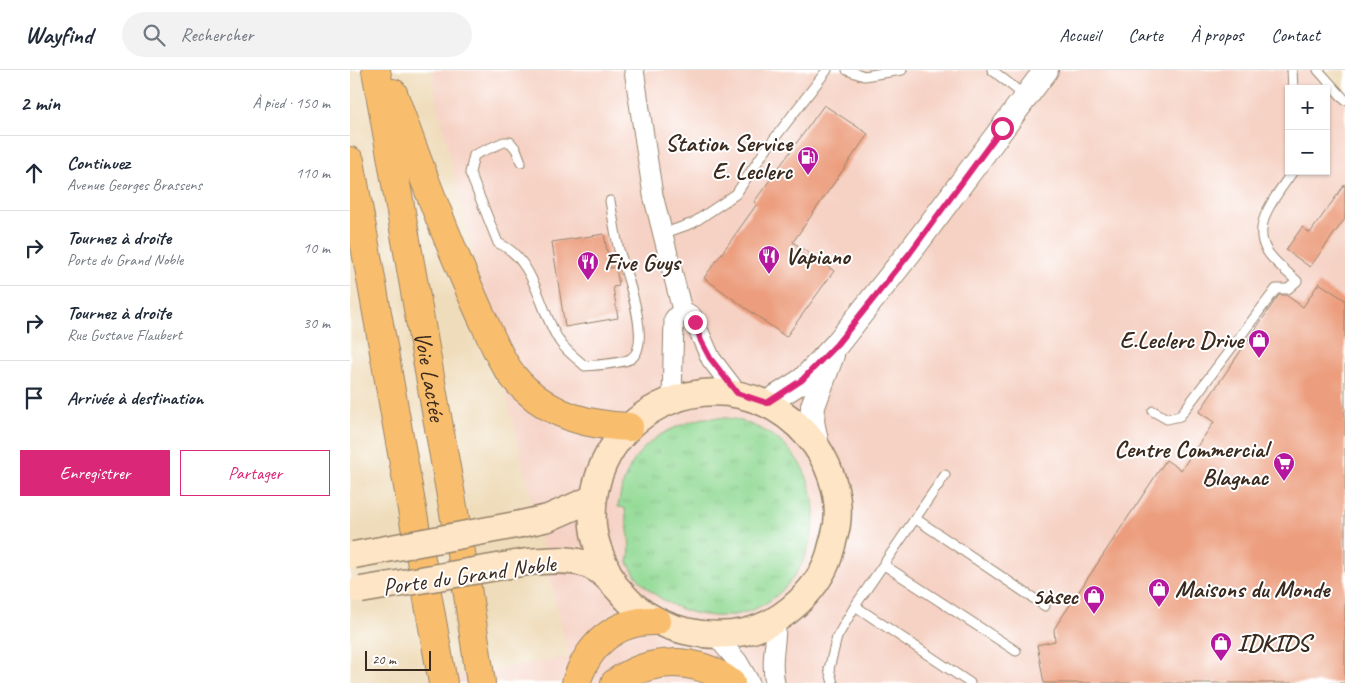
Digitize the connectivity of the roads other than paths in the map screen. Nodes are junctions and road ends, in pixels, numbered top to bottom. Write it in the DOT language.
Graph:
graph roads {
  1 [pos="376,70"];
  2 [pos="385,70"];
  3 [pos="634,70"];
  4 [pos="827,70"];
  5 [pos="847,70"];
  6 [pos="902,70"];
  7 [pos="992,70"];
  8 [pos="1046,70"];
  9 [pos="1292,70"];
  10 [pos="1318,70"];
  11 [pos="1293,85"];
  12 [pos="1026,96"];
  13 [pos="1345,100"];
  14 [pos="350,161"];
  15 [pos="521,162"];
  16 [pos="1290,175"];
  17 [pos="610,201"];
  18 [pos="662,234"];
  19 [pos="682,310"];
  20 [pos="837,344"];
  21 [pos="737,393"];
  22 [pos="672,399"];
  23 [pos="767,403"];
  24 [pos="1153,411"];
  25 [pos="629,427"];
  26 [pos="818,446"];
  27 [pos="945,475"];
  28 [pos="594,498"];
  29 [pos="916,519"];
  30 [pos="352,555"];
  31 [pos="884,565"];
  32 [pos="614,582"];
  33 [pos="355,591"];
  34 [pos="855,606"];
  35 [pos="1045,606"];
  36 [pos="776,620"];
  37 [pos="656,621"];
  38 [pos="716,636"];
  39 [pos="1016,652"];
  40 [pos="443,683"];
  41 [pos="481,683"];
  42 [pos="576,683"];
  43 [pos="615,683"];
  44 [pos="731,683"];
  45 [pos="750,683"];
  46 [pos="775,683"];
  47 [pos="833,683"];
  48 [pos="970,683"];
  1 -- 41 [label="highway, Voie Lactée"];
  2 -- 25 [label="highway"];
  3 -- 18 [label="street"];
  4 -- 18 [label="lane"];
  5 -- 6 [label="lane"];
  7 -- 12 [label="lane"];
  8 -- 12 [label="street"];
  9 -- 11 [label="lane"];
  10 -- 13 [label="lane"];
  12 -- 20 [label="street"];
  14 -- 40 [label="highway, Voie Lactée"];
  15 -- 17 [label="lane"];
  16 -- 24 [label="lane"];
  18 -- 19 [label="street"];
  19 -- 21 [label="street"];
  19 -- 22 [label="street"];
  20 -- 23 [label="street"];
  20 -- 26 [label="street"];
  21 -- 22 [label="main road, Porte du Grand Noble"];
  21 -- 23 [label="main road, Porte du Grand Noble"];
  22 -- 25 [label="main road, Porte du Grand Noble"];
  23 -- 26 [label="main road, Porte du Grand Noble"];
  25 -- 28 [label="main road, Porte du Grand Noble"];
  26 -- 36 [label="main road, Porte du Grand Noble"];
  27 -- 29 [label="lane"];
  28 -- 30 [label="main road, Porte du Grand Noble, bridge"];
  28 -- 32 [label="main road, Porte du Grand Noble"];
  29 -- 31 [label="lane"];
  29 -- 35 [label="lane"];
  31 -- 34 [label="lane"];
  31 -- 39 [label="lane"];
  32 -- 33 [label="main road, Porte du Grand Noble, bridge"];
  32 -- 37 [label="main road, Porte du Grand Noble"];
  34 -- 47 [label="lane"];
  34 -- 48 [label="lane"];
  36 -- 38 [label="main road, Porte du Grand Noble"];
  36 -- 46 [label="street"];
  37 -- 38 [label="main road, Porte du Grand Noble"];
  37 -- 42 [label="highway"];
  38 -- 45 [label="street"];
  43 -- 44 [label="highway"];
}
